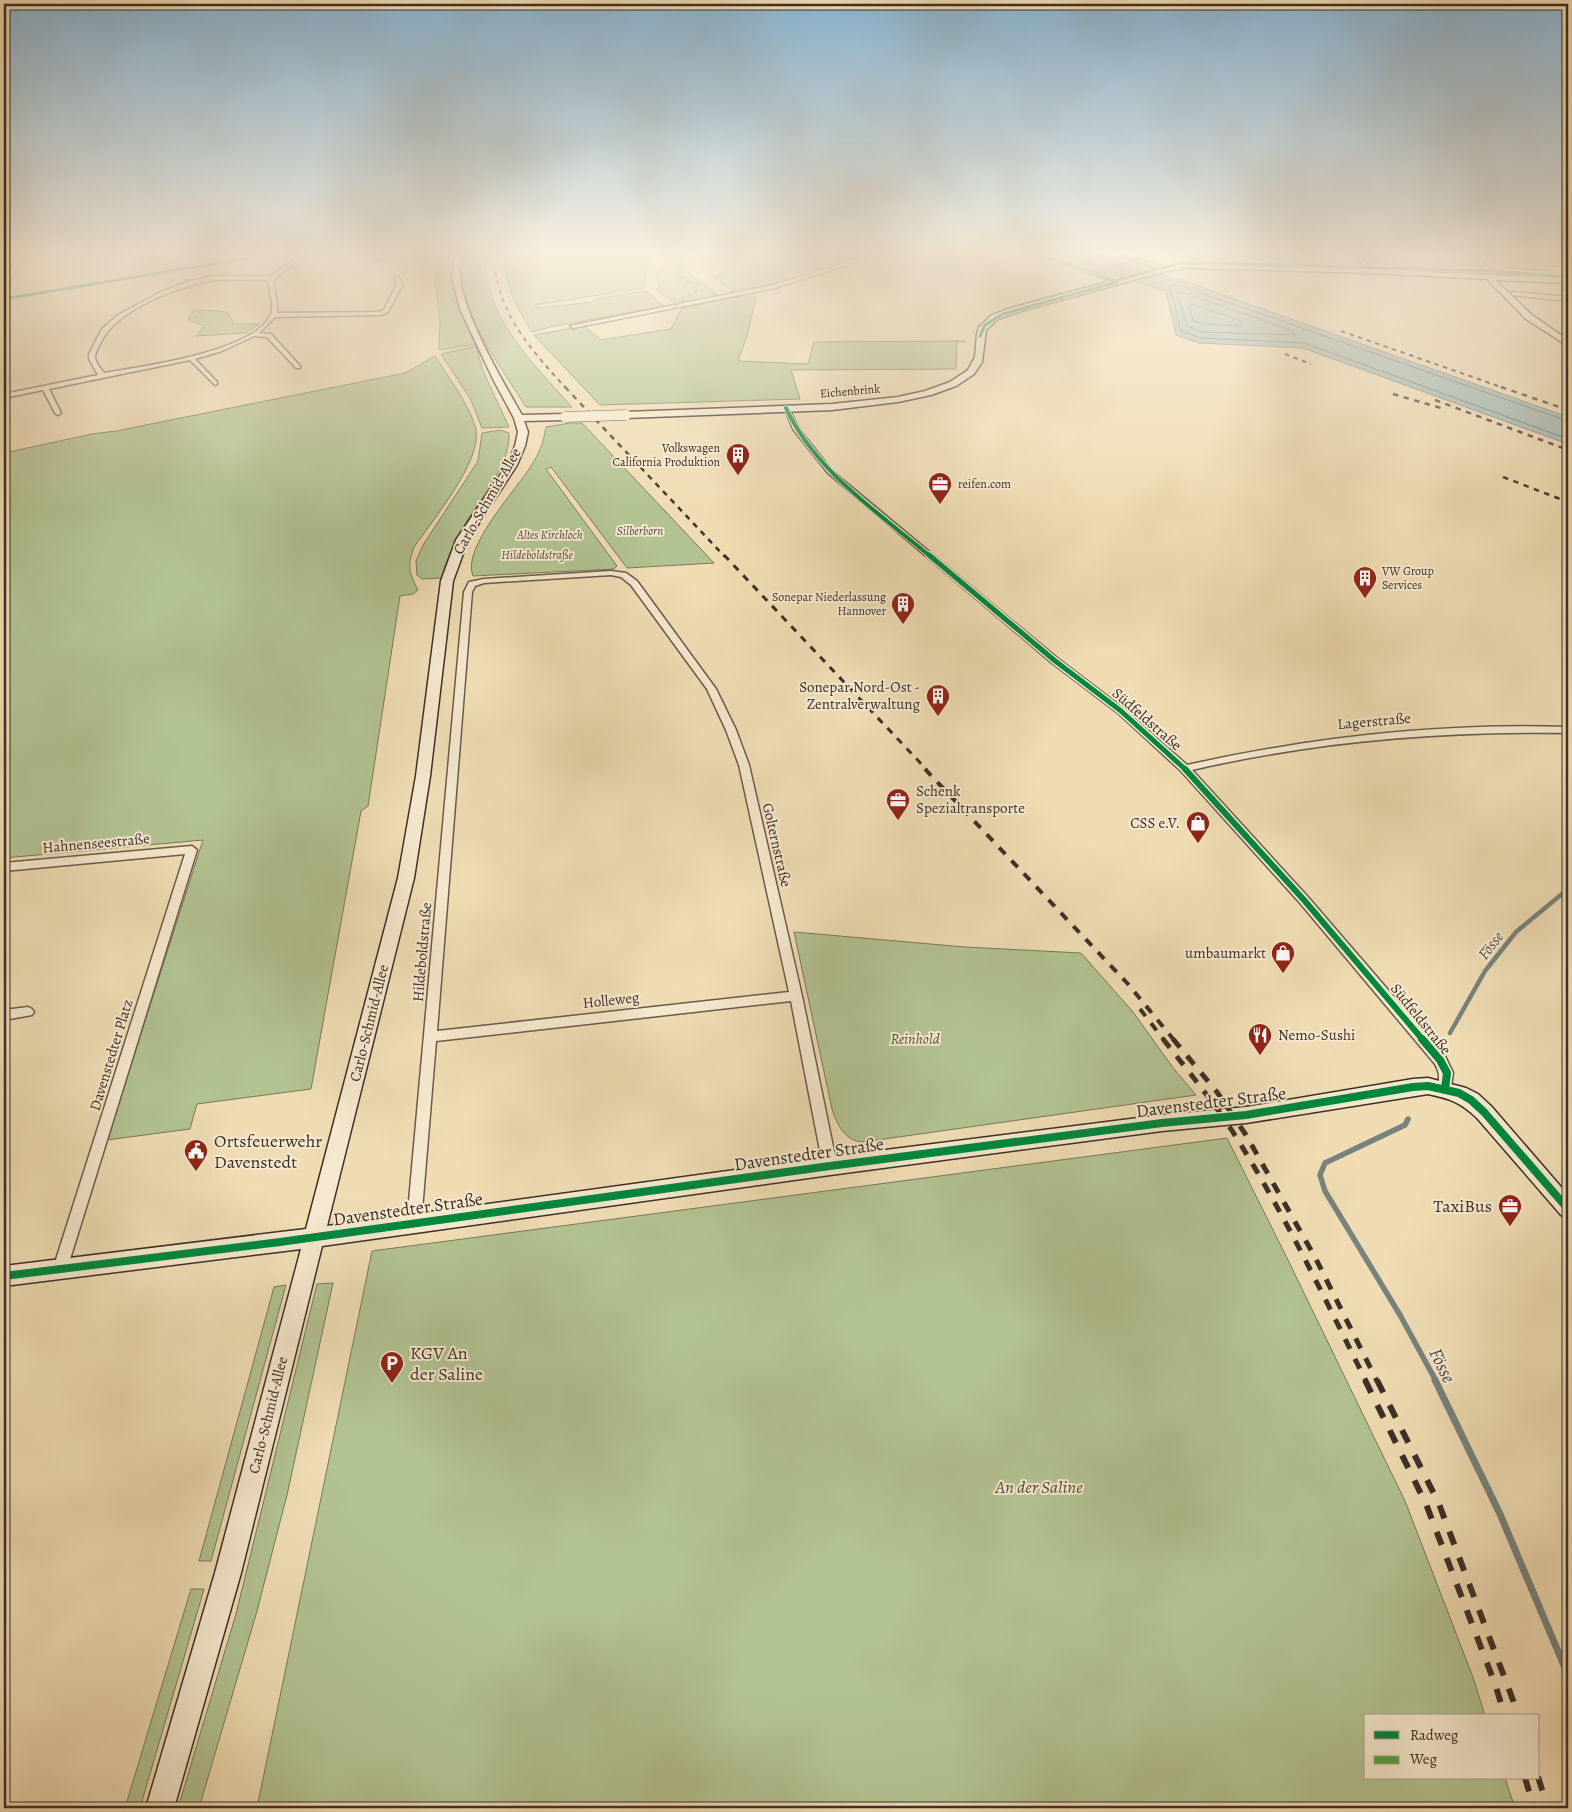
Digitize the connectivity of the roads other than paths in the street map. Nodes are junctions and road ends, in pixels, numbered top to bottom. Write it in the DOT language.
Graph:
graph roads {
  1 [pos="100,339"];
  2 [pos="244,339"];
  3 [pos="271,339"];
  4 [pos="478,339"];
  5 [pos="980,339"];
  6 [pos="191,358"];
  7 [pos="298,367"];
  8 [pos="102,376"];
  9 [pos="215,383"];
  10 [pos="45,388"];
  11 [pos="4,396"];
  12 [pos="786,408"];
  13 [pos="58,413"];
  14 [pos="519,418"];
  15 [pos="611,573"];
  16 [pos="1568,730"];
  17 [pos="1186,769"];
  18 [pos="192,850"];
  19 [pos="4,867"];
  20 [pos="796,996"];
  21 [pos="28,1012"];
  22 [pos="4,1015"];
  23 [pos="430,1037"];
  24 [pos="1445,1089"];
  25 [pos="830,1166"];
  26 [pos="1568,1209"];
  27 [pos="414,1223"];
  28 [pos="313,1237"];
  29 [pos="60,1269"];
  30 [pos="4,1276"];
  31 [pos="160,1808"];
  1 -- 8 [label="street"];
  2 -- 6 [label="street"];
  3 -- 7 [label="street"];
  4 -- 14 [label="street, Carlo-Schmid-Allee"];
  5 -- 12 [label="street, Eichenbrink"];
  6 -- 8 [label="street"];
  6 -- 9 [label="street"];
  8 -- 10 [label="street"];
  10 -- 11 [label="street"];
  10 -- 13 [label="street"];
  12 -- 14 [label="street, Eichenbrink, bridge"];
  12 -- 17 [label="street, Südfeldstraße"];
  14 -- 28 [label="street, Carlo-Schmid-Allee"];
  15 -- 20 [label="street, Golternstraße"];
  15 -- 23 [label="street, Hildeboldstraße"];
  16 -- 17 [label="street, Lagerstraße"];
  17 -- 24 [label="street, Südfeldstraße"];
  18 -- 19 [label="street, Hahnenseestraße"];
  18 -- 29 [label="street, Davenstedter Platz"];
  20 -- 23 [label="street, Holleweg"];
  20 -- 25 [label="street, Golternstraße"];
  21 -- 22 [label="street"];
  23 -- 27 [label="street, Hildeboldstraße"];
  24 -- 25 [label="street, Davenstedter Straße"];
  24 -- 26 [label="street, Davenstedter Straße"];
  25 -- 27 [label="street, Davenstedter Straße"];
  27 -- 28 [label="street, Davenstedter Straße"];
  28 -- 29 [label="street, Davenstedter Straße"];
  28 -- 31 [label="street, Carlo-Schmid-Allee"];
  29 -- 30 [label="street, Davenstedter Straße"];
}
